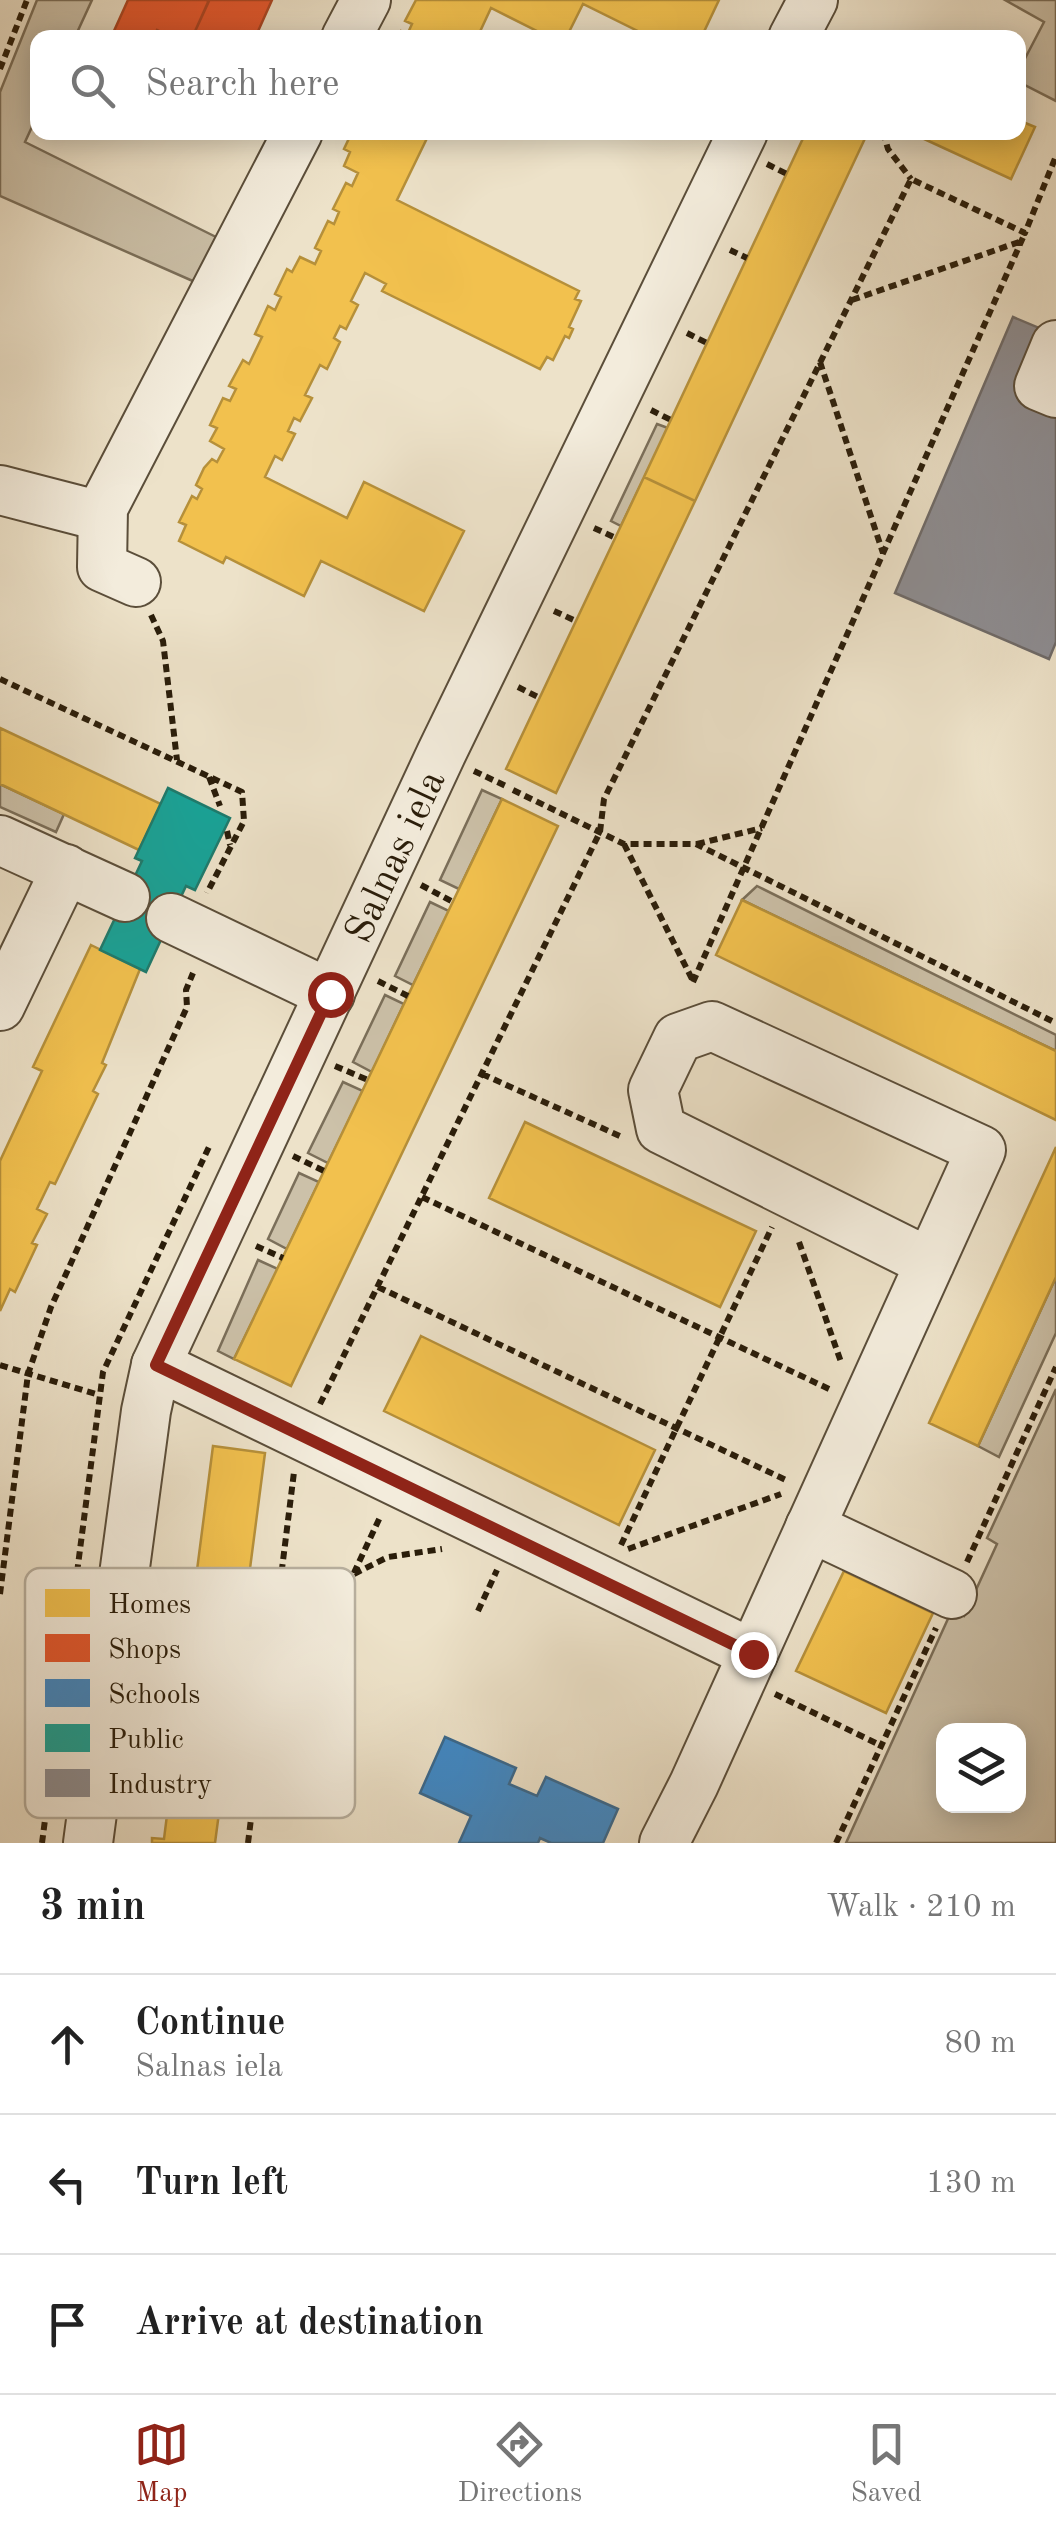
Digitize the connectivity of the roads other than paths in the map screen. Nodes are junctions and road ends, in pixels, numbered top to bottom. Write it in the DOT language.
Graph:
graph roads {
  1 [pos="366,0"];
  2 [pos="812,0"];
  3 [pos="350,30"];
  4 [pos="797,30"];
  5 [pos="294,140"];
  6 [pos="740,140"];
  7 [pos="1056,345"];
  8 [pos="1056,393"];
  9 [pos="0,490"];
  10 [pos="103,508"];
  11 [pos="136,582"];
  12 [pos="0,840"];
  13 [pos="66,869"];
  14 [pos="125,897"];
  15 [pos="214,925"];
  16 [pos="11,953"];
  17 [pos="349,985"];
  18 [pos="0,1006"];
  19 [pos="930,1262"];
  20 [pos="156,1365"];
  21 [pos="810,1527"];
  22 [pos="125,1568"];
  23 [pos="952,1594"];
  24 [pos="747,1666"];
  25 [pos="91,1818"];
  26 [pos="88,1843"];
  27 [pos="664,1843"];
  1 -- 3 [label="street"];
  2 -- 4 [label="street"];
  5 -- 10 [label="street"];
  6 -- 17 [label="street, Salnas iela"];
  7 -- 8 [label="street"];
  9 -- 10 [label="street"];
  10 -- 11 [label="street"];
  12 -- 13 [label="street"];
  13 -- 14 [label="street"];
  13 -- 16 [label="street"];
  15 -- 17 [label="street"];
  16 -- 18 [label="street"];
  17 -- 20 [label="street, Salnas iela"];
  19 -- 19 [label="street"];
  19 -- 21 [label="street"];
  20 -- 22 [label="street, Salnas iela"];
  20 -- 24 [label="street"];
  21 -- 23 [label="street"];
  21 -- 24 [label="street"];
  24 -- 27 [label="street"];
  25 -- 26 [label="street, Salnas iela"];
}
